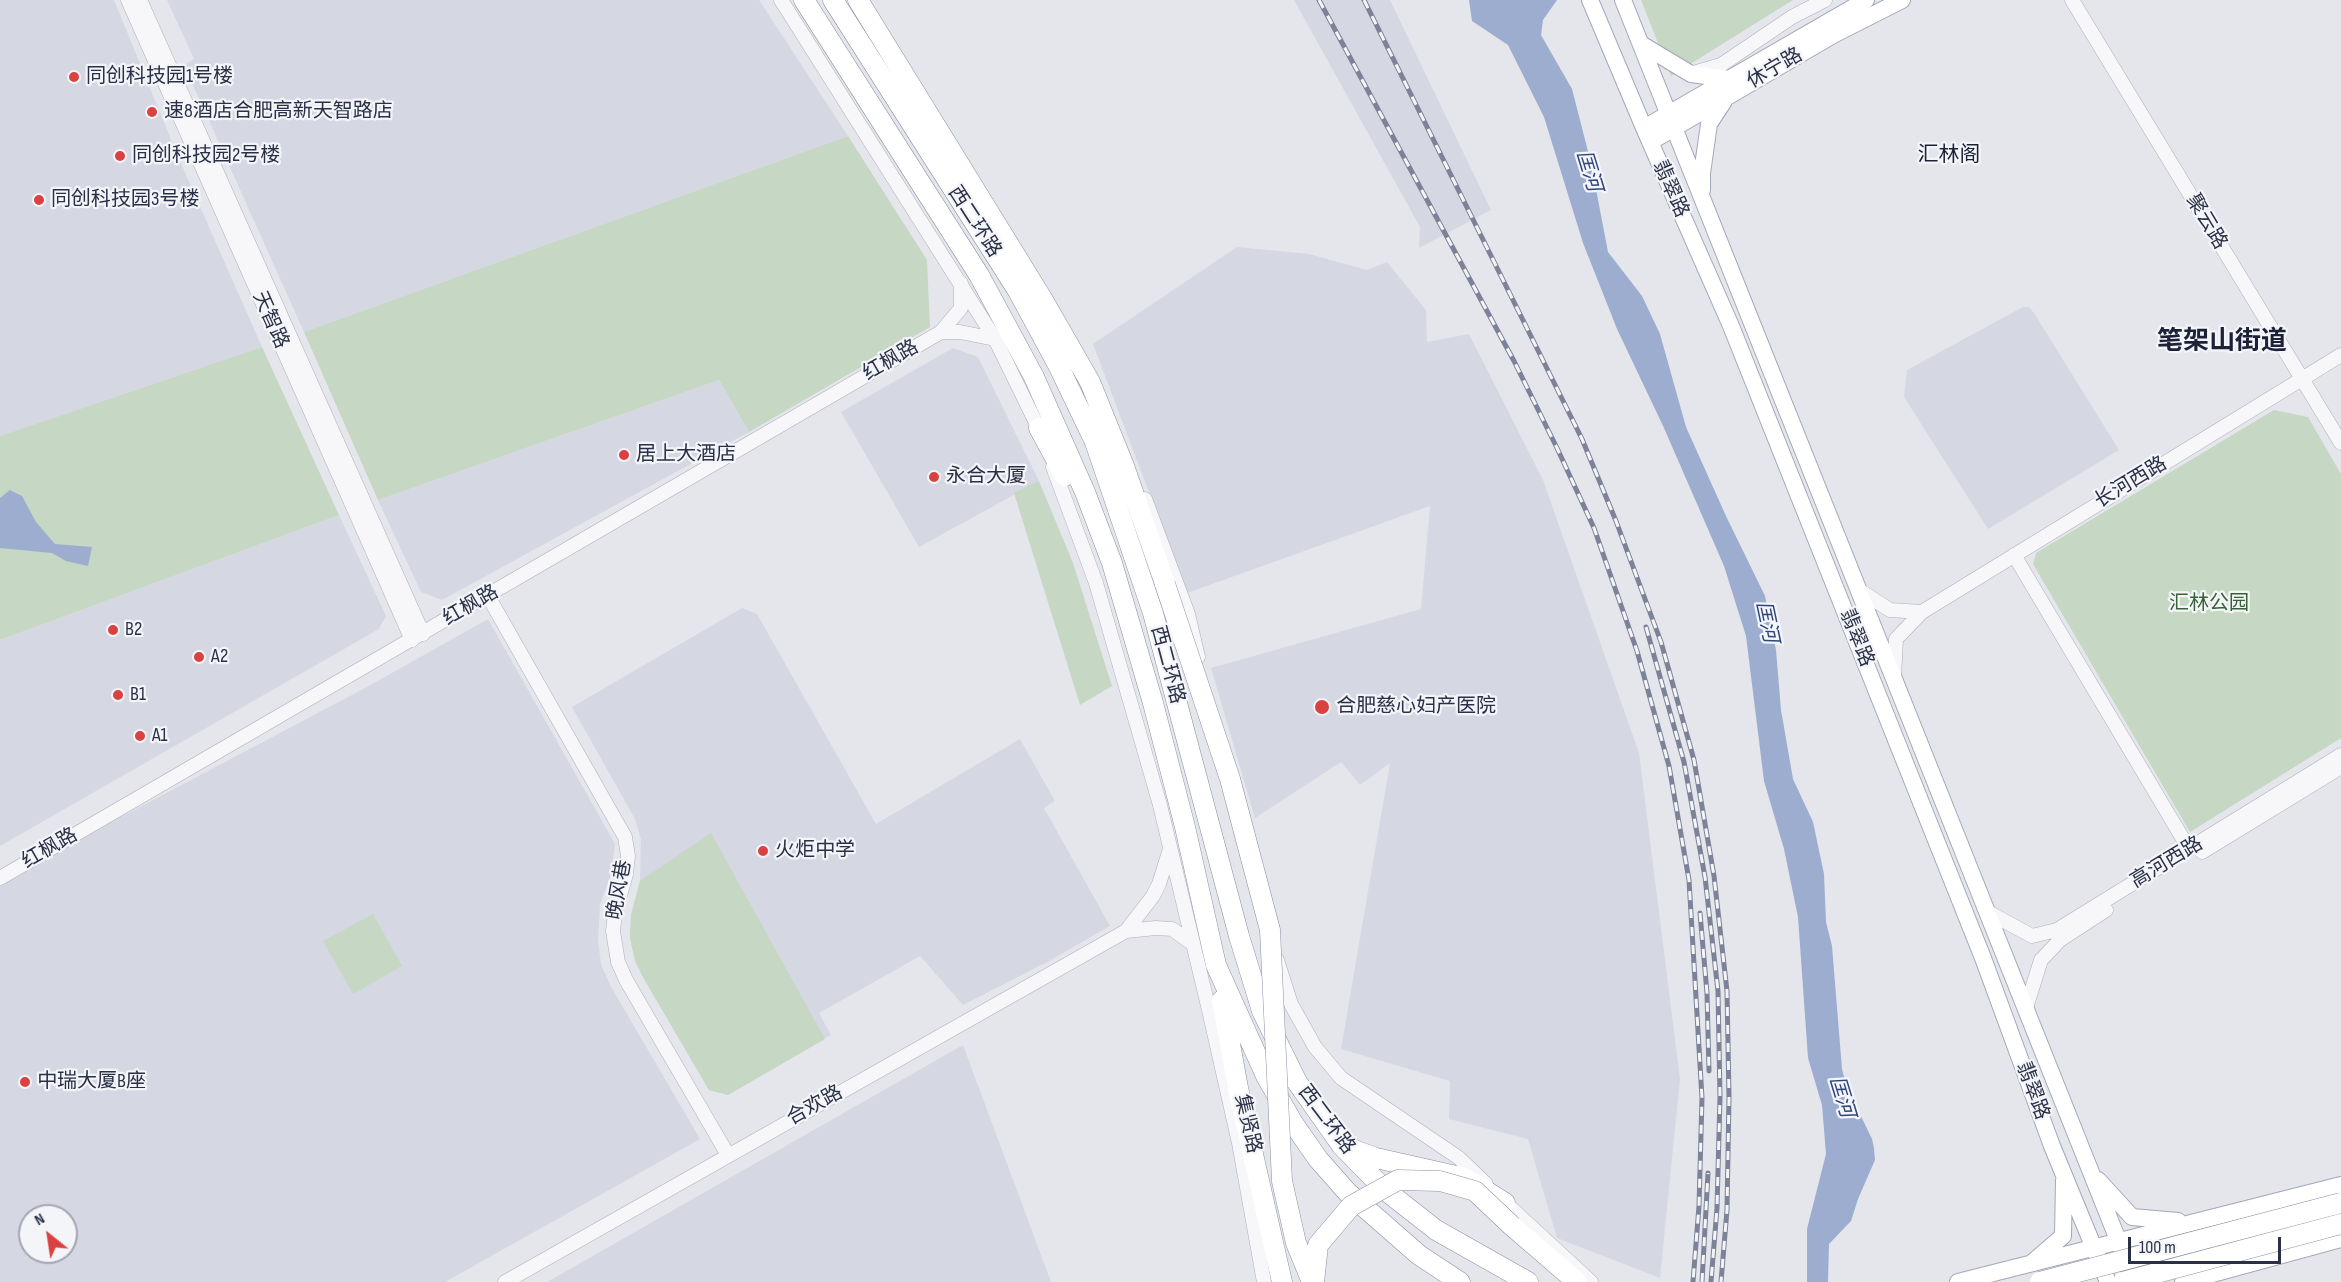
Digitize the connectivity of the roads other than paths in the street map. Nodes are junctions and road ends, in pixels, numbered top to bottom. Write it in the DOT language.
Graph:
graph roads {
  1 [pos="128,0"];
  2 [pos="140,0"];
  3 [pos="781,0"];
  4 [pos="804,0"];
  5 [pos="833,0"];
  6 [pos="858,0"];
  7 [pos="1623,0"];
  8 [pos="1825,0"];
  9 [pos="1866,0"];
  10 [pos="1902,0"];
  11 [pos="2072,0"];
  12 [pos="1593,8"];
  13 [pos="1641,44"];
  14 [pos="1691,74"];
  15 [pos="1729,79"];
  16 [pos="1725,99"];
  17 [pos="1671,121"];
  18 [pos="1647,135"];
  19 [pos="1702,197"];
  20 [pos="961,283"];
  21 [pos="941,332"];
  22 [pos="995,339"];
  23 [pos="2341,355"];
  24 [pos="2302,380"];
  25 [pos="1039,428"];
  26 [pos="2341,443"];
  27 [pos="1096,445"];
  28 [pos="1124,466"];
  29 [pos="2014,555"];
  30 [pos="1112,562"];
  31 [pos="1166,584"];
  32 [pos="1859,590"];
  33 [pos="488,596"];
  34 [pos="1922,612"];
  35 [pos="417,637"];
  36 [pos="1894,677"];
  37 [pos="2341,755"];
  38 [pos="2341,768"];
  39 [pos="1169,849"];
  40 [pos="2189,849"];
  41 [pos="0,878"];
  42 [pos="1988,912"];
  43 [pos="1126,931"];
  44 [pos="1193,944"];
  45 [pos="1216,965"];
  46 [pos="2026,1008"];
  47 [pos="1226,1088"];
  48 [pos="1335,1137"];
  49 [pos="729,1155"];
  50 [pos="2064,1173"];
  51 [pos="2091,1173"];
  52 [pos="2341,1185"];
  53 [pos="1261,1188"];
  54 [pos="1505,1203"];
  55 [pos="2341,1203"];
  56 [pos="2195,1222"];
  57 [pos="2341,1224"];
  58 [pos="2341,1239"];
  59 [pos="2118,1241"];
  60 [pos="2094,1247"];
  61 [pos="2031,1264"];
  62 [pos="2191,1281"];
  63 [pos="505,1282"];
  64 [pos="1264,1282"];
  65 [pos="1282,1282"];
  66 [pos="1313,1282"];
  67 [pos="1460,1282"];
  68 [pos="1528,1282"];
  69 [pos="1577,1282"];
  70 [pos="1591,1282"];
  71 [pos="1958,1282"];
  72 [pos="2040,1282"];
  73 [pos="2108,1282"];
  74 [pos="2123,1282"];
  75 [pos="2134,1282"];
  1 -- 35 [label="street, 天智路"];
  2 -- 35 [label="street, 天智路"];
  3 -- 20 [label="street"];
  4 -- 30 [label="highway, 西二环路"];
  5 -- 27 [label="highway, 西二环路"];
  6 -- 28 [label="highway, 西二环路"];
  7 -- 13 [label="main road, 翡翠路"];
  8 -- 14 [label="street"];
  9 -- 15 [label="main road, 休宁路"];
  10 -- 16 [label="main road, 休宁路"];
  11 -- 24 [label="street, 聚云路"];
  12 -- 18 [label="main road, 翡翠路"];
  13 -- 14 [label="main road"];
  13 -- 17 [label="main road, 翡翠路"];
  14 -- 15 [label="main road"];
  15 -- 17 [label="main road, 休宁路"];
  16 -- 17 [label="main road, 休宁路"];
  16 -- 19 [label="main road"];
  17 -- 18 [label="main road, 休宁路"];
  17 -- 19 [label="main road, 翡翠路"];
  18 -- 50 [label="main road, 翡翠路"];
  19 -- 32 [label="main road, 翡翠路"];
  20 -- 21 [label="street"];
  20 -- 22 [label="street"];
  21 -- 22 [label="street"];
  21 -- 33 [label="street, 红枫路"];
  22 -- 25 [label="street"];
  23 -- 24 [label="street, 长河西路"];
  24 -- 26 [label="street, 聚云路"];
  24 -- 29 [label="street, 长河西路"];
  25 -- 30 [label="highway"];
  25 -- 39 [label="street"];
  27 -- 31 [label="highway"];
  27 -- 48 [label="highway, 西二环路"];
  28 -- 31 [label="highway, 西二环路"];
  28 -- 54 [label="street"];
  29 -- 34 [label="street, 长河西路"];
  29 -- 40 [label="street"];
  30 -- 45 [label="highway, 西二环路"];
  31 -- 66 [label="highway, bridge"];
  32 -- 34 [label="street"];
  32 -- 36 [label="main road, 翡翠路"];
  33 -- 35 [label="street, 红枫路"];
  33 -- 49 [label="street, 晚风巷"];
  34 -- 36 [label="street, 长河西路"];
  35 -- 41 [label="street, 红枫路"];
  36 -- 42 [label="main road, 翡翠路"];
  37 -- 40 [label="street, 高河西路"];
  38 -- 46 [label="street, 高河西路"];
  39 -- 43 [label="street"];
  39 -- 44 [label="street"];
  40 -- 42 [label="street, 高河西路"];
  42 -- 46 [label="main road, 翡翠路"];
  43 -- 44 [label="street"];
  43 -- 49 [label="street, 合欢路"];
  44 -- 47 [label="street"];
  45 -- 53 [label="highway, 集贤路"];
  45 -- 67 [label="highway, 西二环路"];
  46 -- 51 [label="main road, 翡翠路"];
  47 -- 53 [label="highway"];
  47 -- 64 [label="street"];
  48 -- 54 [label="highway"];
  48 -- 68 [label="highway, 西二环路"];
  49 -- 63 [label="street, 合欢路"];
  50 -- 60 [label="main road, 翡翠路"];
  50 -- 61 [label="main road"];
  51 -- 56 [label="main road"];
  51 -- 59 [label="main road, 翡翠路"];
  52 -- 56 [label="main road"];
  53 -- 65 [label="highway, 集贤路"];
  54 -- 70 [label="street"];
  55 -- 72 [label="highway, bridge"];
  56 -- 59 [label="main road"];
  57 -- 74 [label="highway, bridge"];
  58 -- 62 [label="main road"];
  59 -- 60 [label="main road"];
  59 -- 75 [label="main road, 翡翠路"];
  60 -- 61 [label="main road"];
  60 -- 73 [label="main road, 翡翠路"];
  61 -- 71 [label="main road"];
  66 -- 69 [label="highway, bridge"];
}
